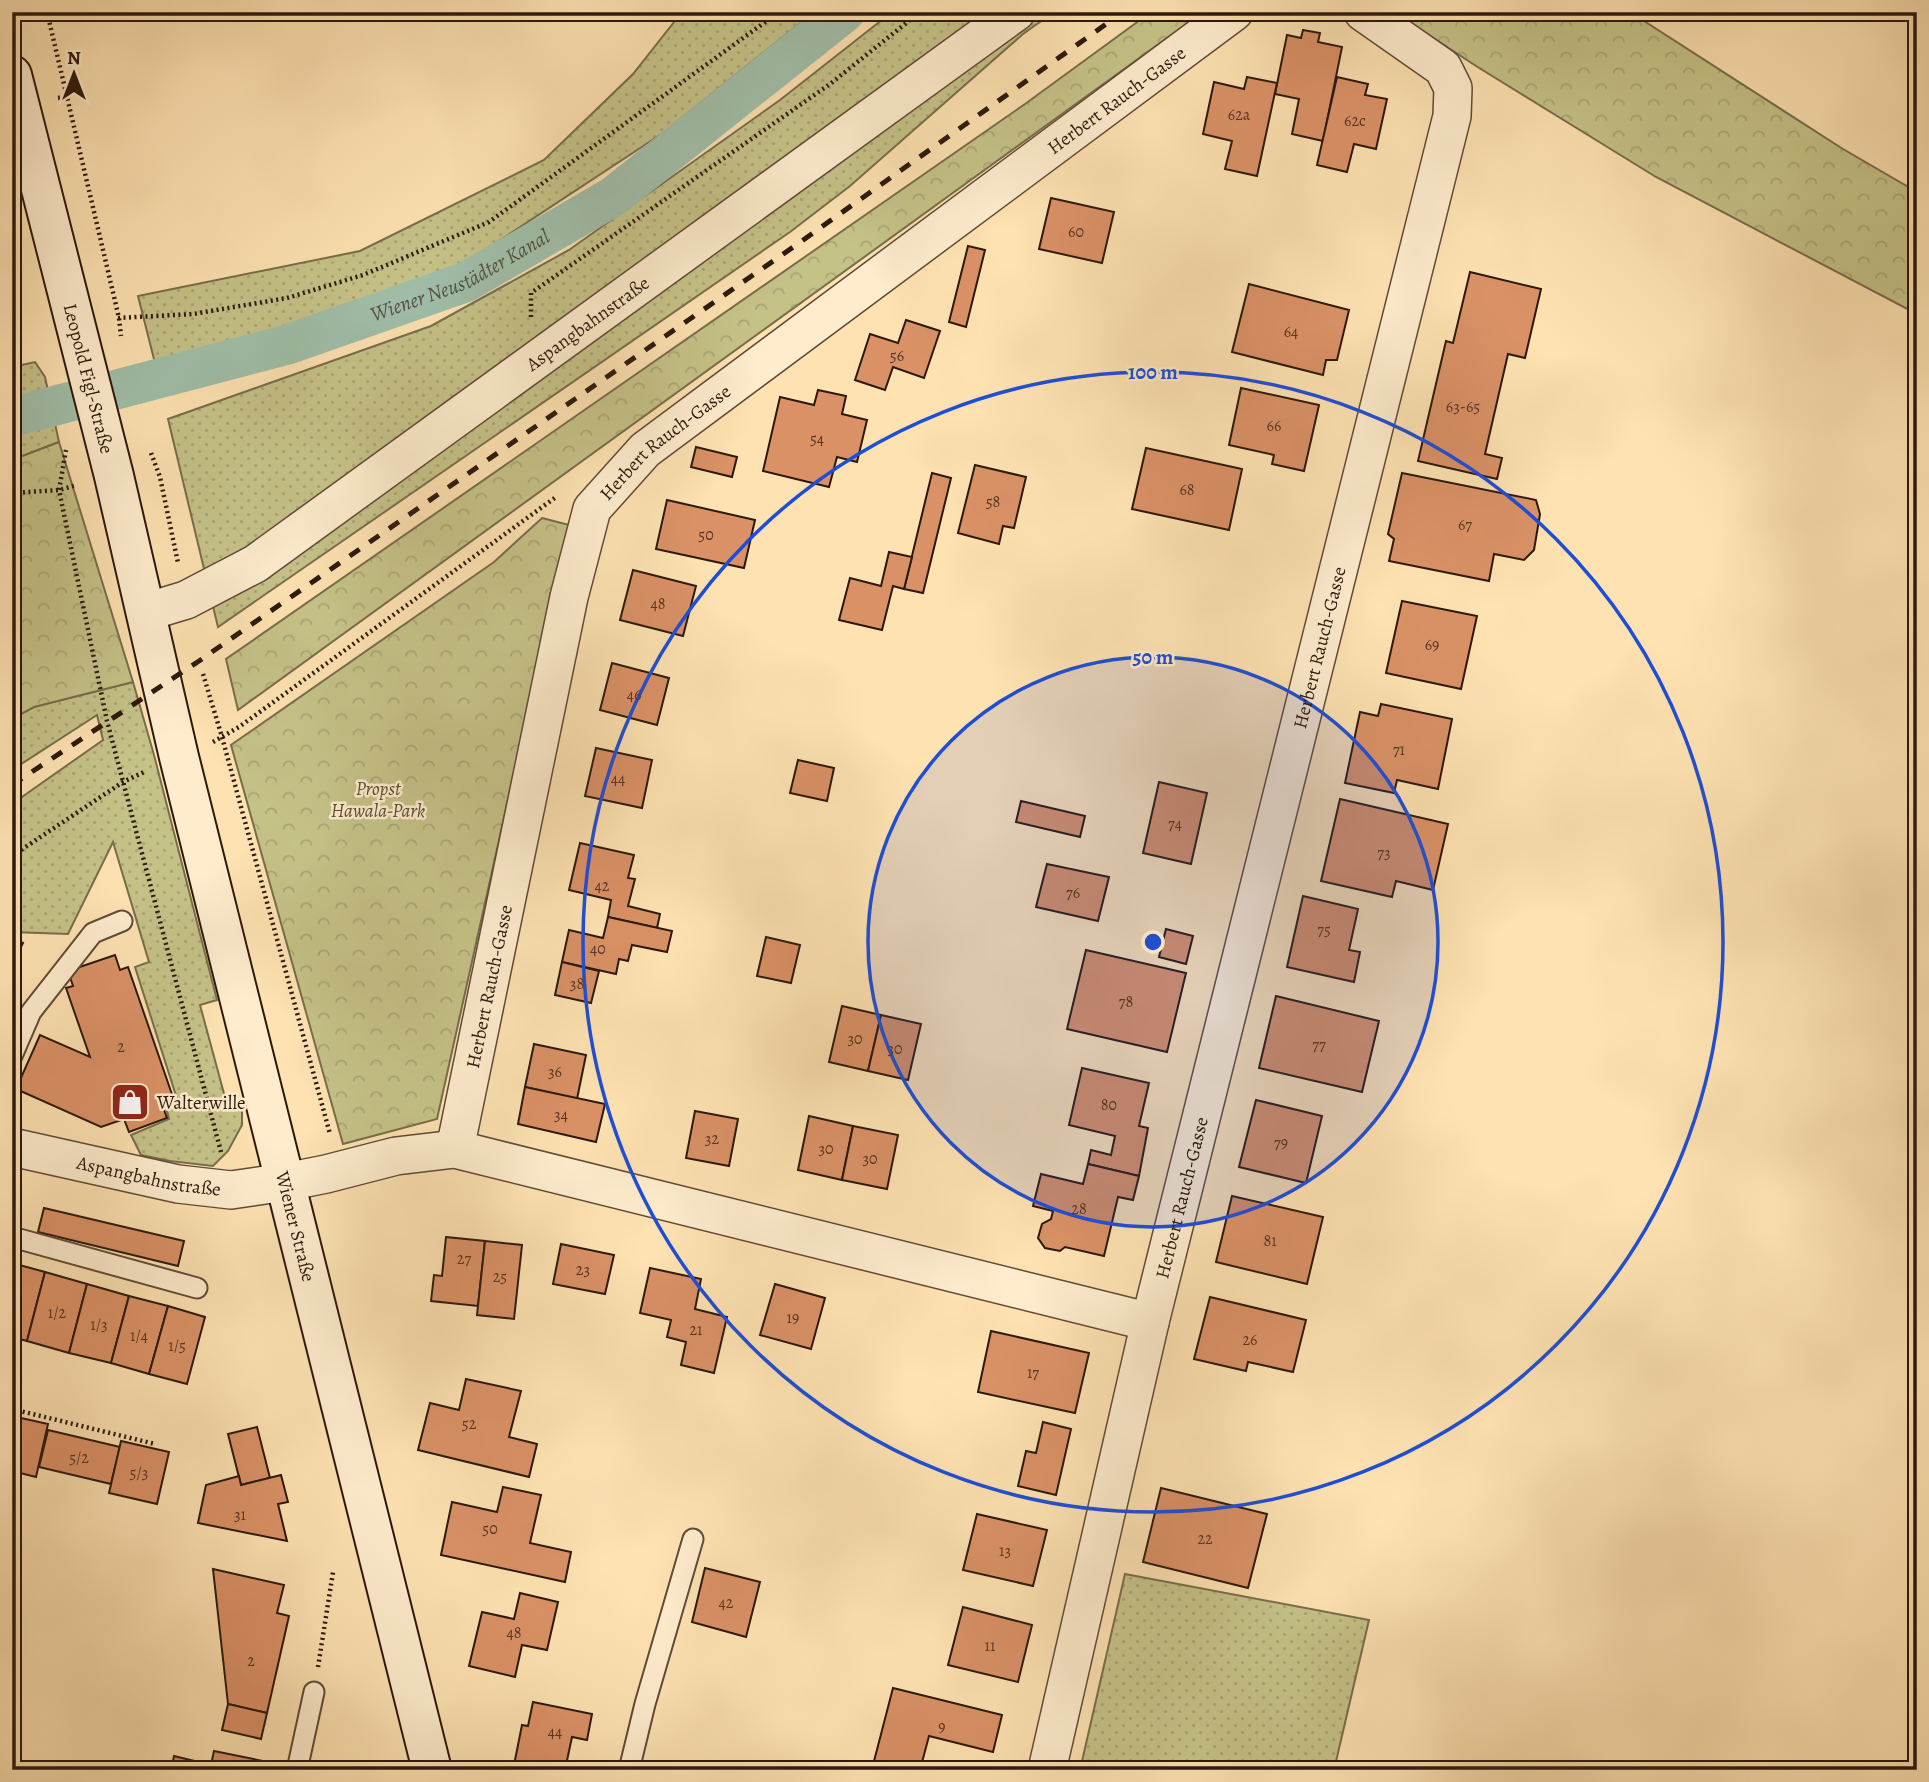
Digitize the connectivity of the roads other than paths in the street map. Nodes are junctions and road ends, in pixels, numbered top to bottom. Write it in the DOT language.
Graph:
graph roads {
  1 [pos="1016,12"];
  2 [pos="1234,12"];
  3 [pos="1363,12"];
  4 [pos="15,94"];
  5 [pos="146,612"];
  6 [pos="163,684"];
  7 [pos="122,921"];
  8 [pos="12,1056"];
  9 [pos="12,1147"];
  10 [pos="455,1149"];
  11 [pos="286,1182"];
  12 [pos="12,1237"];
  13 [pos="197,1288"];
  14 [pos="1150,1322"];
  15 [pos="693,1539"];
  16 [pos="314,1692"];
  17 [pos="297,1770"];
  18 [pos="432,1770"];
  19 [pos="629,1770"];
  20 [pos="1047,1770"];
  1 -- 5 [label="street, Aspangbahnstraße"];
  2 -- 10 [label="street, Herbert Rauch-Gasse"];
  3 -- 14 [label="street, Herbert Rauch-Gasse"];
  4 -- 5 [label="main road, Leopold Figl-Straße"];
  5 -- 6 [label="main road, Leopold Figl-Straße"];
  6 -- 11 [label="main road, Wiener Straße"];
  7 -- 8 [label="lane"];
  9 -- 11 [label="street, Aspangbahnstraße"];
  10 -- 11 [label="street"];
  10 -- 14 [label="street"];
  11 -- 18 [label="main road, Wiener Straße"];
  12 -- 13 [label="lane"];
  14 -- 20 [label="street, Herbert Rauch-Gasse"];
  15 -- 19 [label="lane"];
  16 -- 17 [label="lane"];
}
